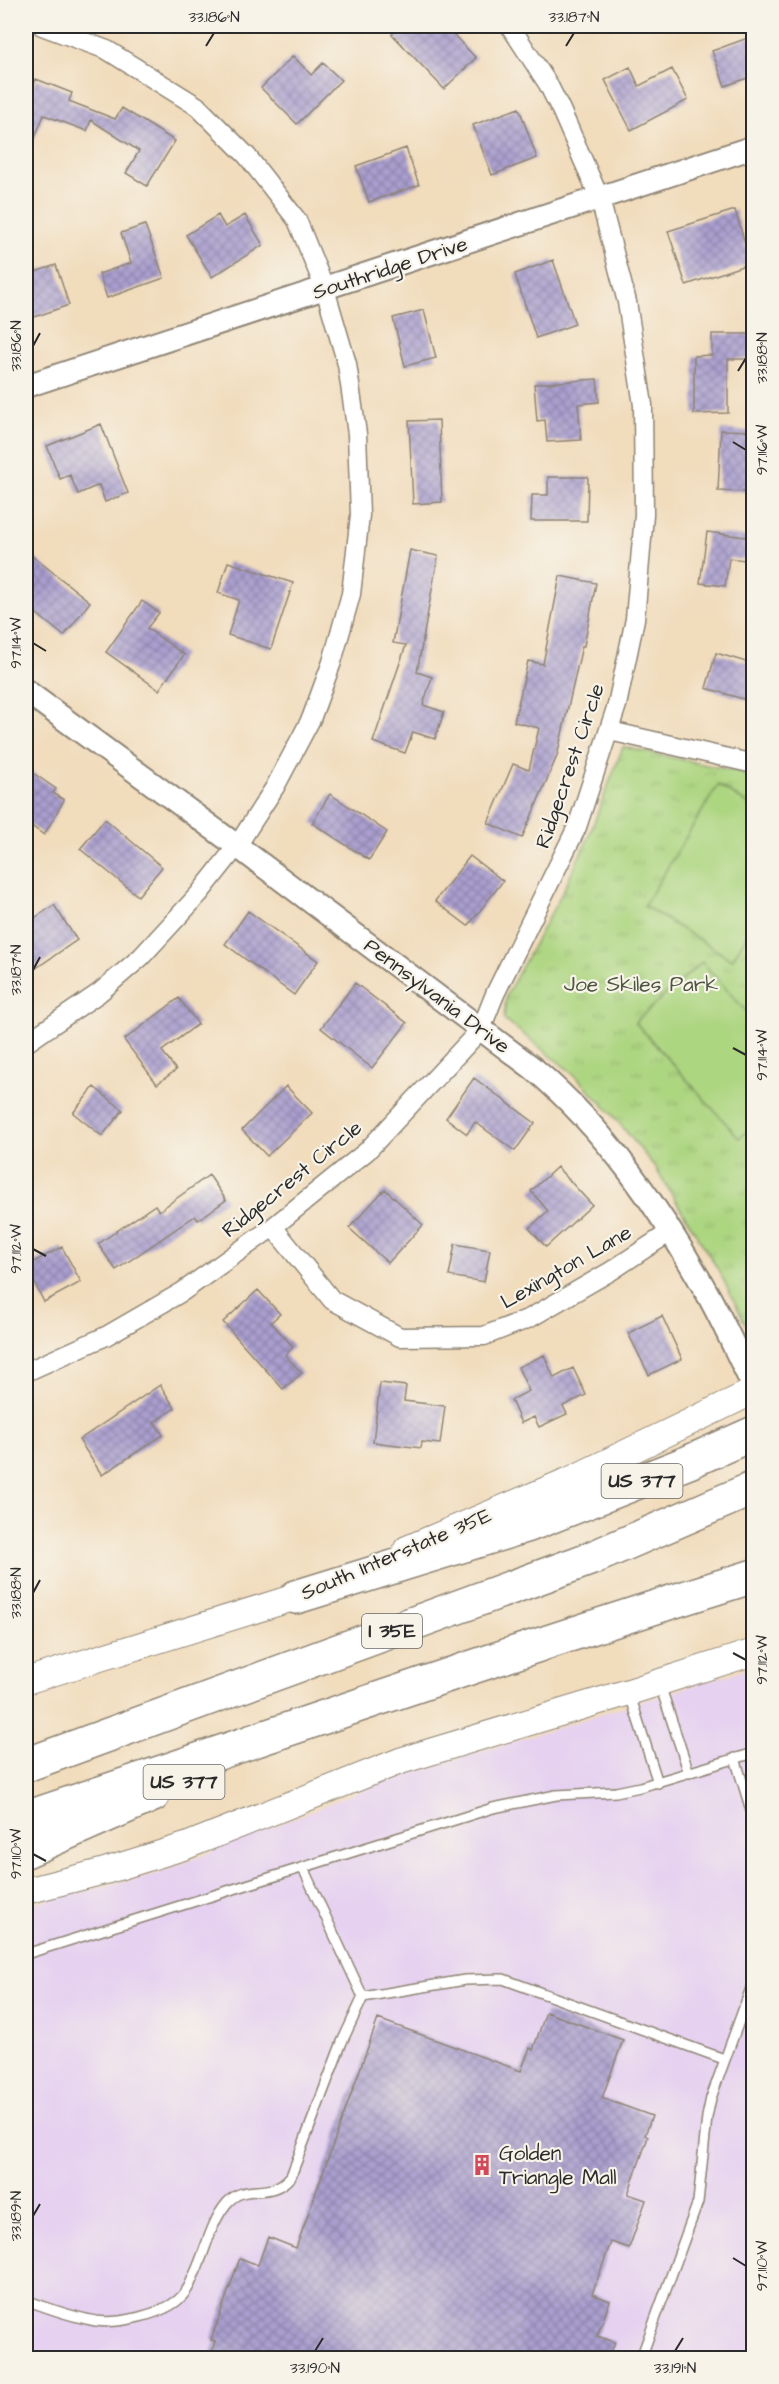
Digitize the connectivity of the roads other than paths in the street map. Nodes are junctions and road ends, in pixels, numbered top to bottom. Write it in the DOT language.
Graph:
graph roads {
  1 [pos="42,26"];
  2 [pos="510,26"];
  3 [pos="753,147"];
  4 [pos="600,199"];
  5 [pos="325,289"];
  6 [pos="26,386"];
  7 [pos="26,691"];
  8 [pos="610,731"];
  9 [pos="753,764"];
  10 [pos="237,846"];
  11 [pos="481,1029"];
  12 [pos="26,1043"];
  13 [pos="273,1227"];
  14 [pos="670,1232"];
  15 [pos="26,1372"];
  16 [pos="753,1389"];
  17 [pos="753,1433"];
  18 [pos="753,1488"];
  19 [pos="753,1576"];
  20 [pos="296,1597"];
  21 [pos="753,1652"];
  22 [pos="26,1681"];
  23 [pos="659,1682"];
  24 [pos="629,1692"];
  25 [pos="342,1713"];
  26 [pos="753,1753"];
  27 [pos="735,1758"];
  28 [pos="26,1764"];
  29 [pos="690,1773"];
  30 [pos="658,1783"];
  31 [pos="26,1818"];
  32 [pos="753,1820"];
  33 [pos="26,1851"];
  34 [pos="303,1868"];
  35 [pos="26,1891"];
  36 [pos="26,1954"];
  37 [pos="753,1980"];
  38 [pos="363,1997"];
  39 [pos="724,2059"];
  40 [pos="26,2300"];
  41 [pos="641,2358"];
  1 -- 5 [label="street"];
  2 -- 4 [label="street, Ridgecrest Circle"];
  3 -- 4 [label="street, Southridge Drive"];
  4 -- 5 [label="street, Southridge Drive"];
  4 -- 8 [label="street, Ridgecrest Circle"];
  5 -- 6 [label="street, Southridge Drive"];
  5 -- 10 [label="street"];
  7 -- 10 [label="street, Pennsylvania Drive"];
  8 -- 9 [label="street"];
  8 -- 11 [label="street, Ridgecrest Circle"];
  10 -- 11 [label="street, Pennsylvania Drive"];
  10 -- 12 [label="street"];
  11 -- 13 [label="street, Ridgecrest Circle"];
  11 -- 14 [label="street, Pennsylvania Drive"];
  13 -- 14 [label="street, Lexington Lane"];
  13 -- 15 [label="street, Ridgecrest Circle"];
  14 -- 16 [label="street, Pennsylvania Drive"];
  16 -- 20 [label="main road, South Interstate 35E"];
  17 -- 20 [label="highway, US 377"];
  18 -- 28 [label="highway, I 35E"];
  19 -- 25 [label="highway"];
  20 -- 22 [label="main road, South Interstate 35E / US 377"];
  21 -- 23 [label="main road"];
  23 -- 24 [label="main road"];
  23 -- 29 [label="lane"];
  24 -- 30 [label="lane"];
  24 -- 35 [label="main road"];
  25 -- 31 [label="highway"];
  25 -- 33 [label="highway, US 377"];
  26 -- 27 [label="lane"];
  27 -- 29 [label="lane"];
  27 -- 32 [label="lane"];
  29 -- 30 [label="lane"];
  30 -- 34 [label="lane"];
  34 -- 36 [label="lane"];
  34 -- 38 [label="lane"];
  37 -- 39 [label="lane"];
  38 -- 39 [label="lane"];
  38 -- 40 [label="lane"];
  39 -- 41 [label="lane"];
}
